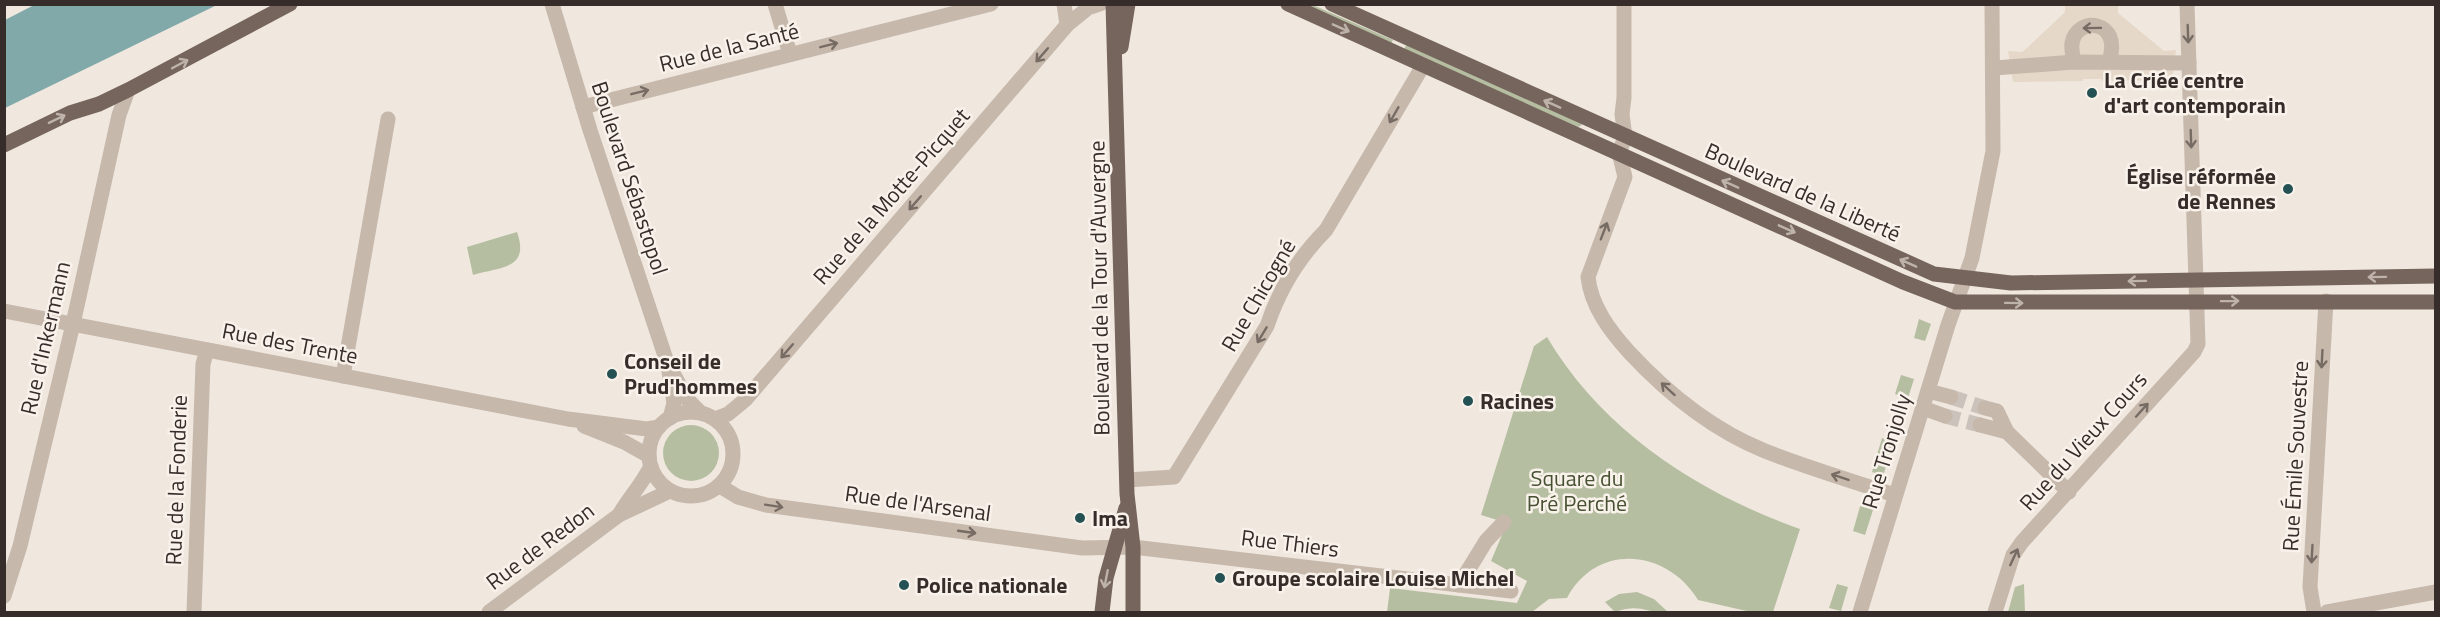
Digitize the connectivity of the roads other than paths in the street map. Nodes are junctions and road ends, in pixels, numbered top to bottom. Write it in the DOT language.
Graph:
graph roads {
  1 [pos="290,4"];
  2 [pos="552,4"];
  3 [pos="775,4"];
  4 [pos="991,4"];
  5 [pos="1064,4"];
  6 [pos="1100,4"];
  7 [pos="1113,4"];
  8 [pos="1128,4"];
  9 [pos="1287,4"];
  10 [pos="1332,4"];
  11 [pos="1624,4"];
  12 [pos="1992,4"];
  13 [pos="2187,4"];
  14 [pos="1067,25"];
  15 [pos="790,54"];
  16 [pos="2109,61"];
  17 [pos="2074,62"];
  18 [pos="2189,63"];
  19 [pos="1424,64"];
  20 [pos="1994,68"];
  21 [pos="1116,73"];
  22 [pos="128,90"];
  23 [pos="583,107"];
  24 [pos="388,119"];
  25 [pos="1625,137"];
  26 [pos="4,145"];
  27 [pos="1620,153"];
  28 [pos="2436,276"];
  29 [pos="1964,279"];
  30 [pos="2195,280"];
  31 [pos="2326,301"];
  32 [pos="1955,302"];
  33 [pos="2197,302"];
  34 [pos="2436,302"];
  35 [pos="4,311"];
  36 [pos="72,324"];
  37 [pos="207,350"];
  38 [pos="668,365"];
  39 [pos="343,376"];
  40 [pos="1928,391"];
  41 [pos="1951,397"];
  42 [pos="1923,408"];
  43 [pos="1985,408"];
  44 [pos="700,412"];
  45 [pos="1945,416"];
  46 [pos="568,419"];
  47 [pos="715,419"];
  48 [pos="664,422"];
  49 [pos="1980,425"];
  50 [pos="2007,432"];
  51 [pos="650,461"];
  52 [pos="1126,480"];
  53 [pos="720,486"];
  54 [pos="670,491"];
  55 [pos="2069,492"];
  56 [pos="1895,495"];
  57 [pos="1127,502"];
  58 [pos="619,515"];
  59 [pos="1504,522"];
  60 [pos="12,545"];
  61 [pos="1115,546"];
  62 [pos="1133,547"];
  63 [pos="1459,585"];
  64 [pos="1511,591"];
  65 [pos="2436,592"];
  66 [pos="4,596"];
  67 [pos="194,612"];
  68 [pos="489,612"];
  69 [pos="1102,612"];
  70 [pos="1133,612"];
  71 [pos="1860,612"];
  72 [pos="1995,612"];
  73 [pos="2314,612"];
  74 [pos="2327,612"];
  22 -- 1 [label="main road, one-way"];
  2 -- 23 [label="street, Boulevard Sébastopol"];
  3 -- 15 [label="street"];
  15 -- 4 [label="street, Rue de la Santé, one-way"];
  5 -- 14 [label="street"];
  6 -- 14 [label="street, Rue de la Motte-Picquet"];
  7 -- 21 [label="main road, Boulevard de la Tour d'Auvergne"];
  8 -- 21 [label="main road, Boulevard de la Tour d'Auvergne"];
  9 -- 19 [label="main road, Boulevard de la Liberté, one-way"];
  25 -- 10 [label="main road, Boulevard de la Liberté, one-way"];
  11 -- 25 [label="street"];
  12 -- 20 [label="street"];
  13 -- 18 [label="street, one-way"];
  14 -- 47 [label="street, Rue de la Motte-Picquet, one-way"];
  23 -- 15 [label="street, Rue de la Santé, one-way"];
  16 -- 17 [label="street"];
  16 -- 17 [label="street, one-way"];
  16 -- 18 [label="street"];
  17 -- 20 [label="street"];
  18 -- 30 [label="street, one-way"];
  19 -- 27 [label="main road, Boulevard de la Liberté"];
  19 -- 52 [label="street, Rue Chicogné, one-way"];
  20 -- 29 [label="street"];
  21 -- 52 [label="main road, Boulevard de la Tour d'Auvergne"];
  26 -- 22 [label="main road, one-way"];
  22 -- 36 [label="street, Rue d'Inkermann"];
  23 -- 38 [label="street, Boulevard Sébastopol"];
  24 -- 39 [label="street"];
  25 -- 27 [label="street"];
  29 -- 25 [label="main road, Boulevard de la Liberté, one-way"];
  27 -- 32 [label="main road, Boulevard de la Liberté, one-way"];
  56 -- 27 [label="street, one-way"];
  28 -- 30 [label="main road, Boulevard de la Liberté, one-way"];
  30 -- 29 [label="main road, Boulevard de la Liberté, one-way"];
  29 -- 32 [label="street"];
  30 -- 33 [label="street"];
  33 -- 31 [label="main road, Boulevard de la Liberté, one-way"];
  31 -- 34 [label="main road, Boulevard de la Liberté"];
  31 -- 73 [label="street, Rue Émile Souvestre, one-way"];
  32 -- 33 [label="main road, Boulevard de la Liberté, one-way"];
  32 -- 40 [label="street, Rue Tronjolly"];
  55 -- 33 [label="street, Rue du Vieux Cours, one-way"];
  35 -- 36 [label="street, Rue des Trente"];
  36 -- 37 [label="street, Rue des Trente"];
  36 -- 60 [label="street, Rue d'Inkermann"];
  37 -- 39 [label="street, Rue des Trente"];
  37 -- 67 [label="street, Rue de la Fonderie"];
  38 -- 44 [label="street, Boulevard Sébastopol"];
  38 -- 48 [label="street, Boulevard Sébastopol"];
  39 -- 46 [label="street, Rue des Trente"];
  40 -- 41 [label="street"];
  40 -- 42 [label="street, Rue Tronjolly"];
  42 -- 45 [label="street"];
  42 -- 56 [label="street, Rue Tronjolly"];
  43 -- 50 [label="street"];
  44 -- 47 [label="street"];
  44 -- 48 [label="street"];
  46 -- 48 [label="street, Rue des Trente"];
  46 -- 51 [label="street, Rue des Trente"];
  47 -- 53 [label="street"];
  48 -- 51 [label="street"];
  49 -- 50 [label="street"];
  50 -- 55 [label="street"];
  51 -- 54 [label="street"];
  51 -- 58 [label="street, Rue de Redon"];
  52 -- 57 [label="main road, Boulevard de la Tour d'Auvergne"];
  53 -- 54 [label="street"];
  53 -- 61 [label="street, Rue de l'Arsenal, one-way"];
  54 -- 58 [label="street, Rue de Redon"];
  72 -- 55 [label="street, Rue du Vieux Cours, one-way"];
  56 -- 71 [label="street, Rue Tronjolly"];
  57 -- 61 [label="main road, Boulevard de la Tour d'Auvergne"];
  57 -- 62 [label="main road, Boulevard de la Tour d'Auvergne"];
  58 -- 68 [label="street, Rue de Redon"];
  59 -- 63 [label="street"];
  60 -- 66 [label="street, Rue d'Inkermann"];
  61 -- 62 [label="street, Rue Thiers"];
  61 -- 69 [label="main road, Boulevard de la Tour d'Auvergne, one-way"];
  62 -- 63 [label="street, Rue Thiers"];
  62 -- 70 [label="main road, Boulevard de la Tour d'Auvergne"];
  63 -- 64 [label="street, Rue Thiers"];
  65 -- 74 [label="street"];
}
